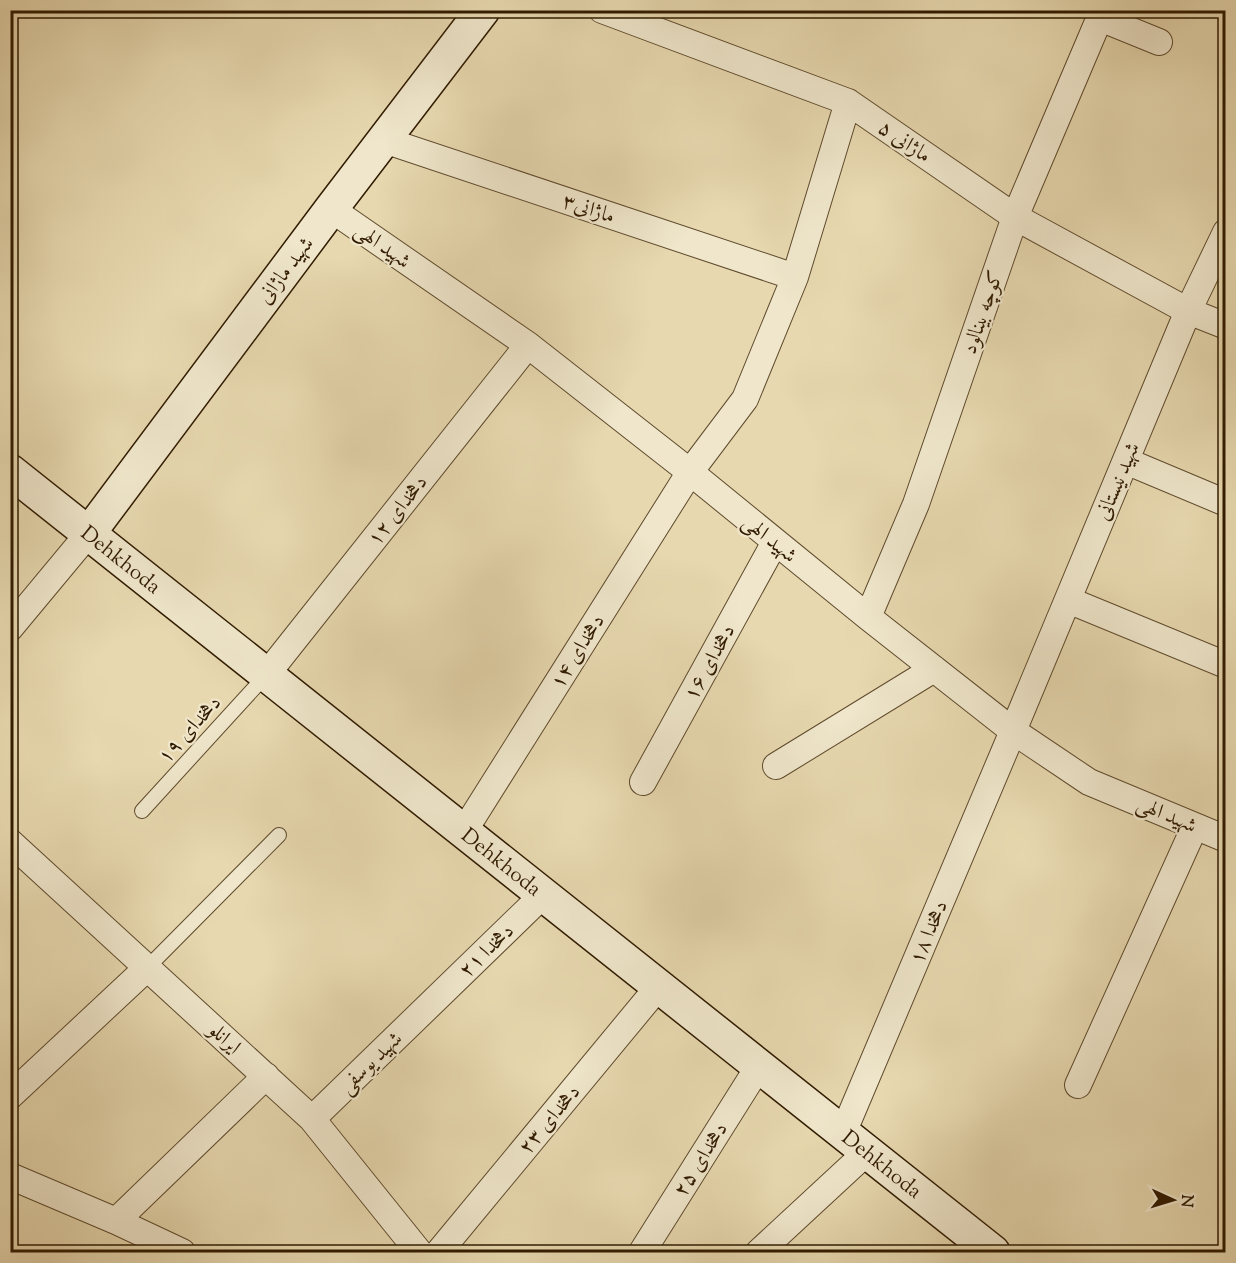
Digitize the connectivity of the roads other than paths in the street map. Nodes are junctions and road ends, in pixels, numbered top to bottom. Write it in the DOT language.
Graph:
graph roads {
  1 [pos="483,10"];
  2 [pos="602,10"];
  3 [pos="1101,14"];
  4 [pos="1159,42"];
  5 [pos="848,102"];
  6 [pos="384,140"];
  7 [pos="331,209"];
  8 [pos="1015,217"];
  9 [pos="1226,232"];
  10 [pos="795,277"];
  11 [pos="1188,311"];
  12 [pos="1226,326"];
  13 [pos="528,345"];
  14 [pos="1126,461"];
  15 [pos="10,471"];
  16 [pos="690,472"];
  17 [pos="1226,503"];
  18 [pos="89,532"];
  19 [pos="775,542"];
  20 [pos="1068,600"];
  21 [pos="868,617"];
  22 [pos="10,628"];
  23 [pos="1226,665"];
  24 [pos="934,669"];
  25 [pos="267,674"];
  26 [pos="1013,731"];
  27 [pos="776,766"];
  28 [pos="643,782"];
  29 [pos="142,811"];
  30 [pos="1195,826"];
  31 [pos="464,831"];
  32 [pos="279,835"];
  33 [pos="1226,839"];
  34 [pos="10,843"];
  35 [pos="544,894"];
  36 [pos="147,968"];
  37 [pos="659,986"];
  38 [pos="428,1006"];
  39 [pos="759,1066"];
  40 [pos="266,1076"];
  41 [pos="1078,1085"];
  42 [pos="10,1096"];
  43 [pos="312,1119"];
  44 [pos="855,1143"];
  45 [pos="10,1176"];
  46 [pos="116,1221"];
  47 [pos="175,1251"];
  48 [pos="419,1252"];
  49 [pos="440,1252"];
  50 [pos="642,1252"];
  51 [pos="759,1252"];
  52 [pos="993,1252"];
  1 -- 6 [label="street, شهید ماژانی"];
  2 -- 5 [label="street, ۵ ماژانی"];
  3 -- 4 [label="street"];
  3 -- 8 [label="street, کوچه بینالود"];
  5 -- 8 [label="street, ۵ ماژانی"];
  5 -- 10 [label="street, دهخدای ۱۴"];
  6 -- 7 [label="street, شهید ماژانی"];
  6 -- 10 [label="street, ماژانی۳"];
  7 -- 13 [label="street, شهید الهی"];
  7 -- 18 [label="street, شهید ماژانی"];
  8 -- 11 [label="street, ۵ ماژانی"];
  8 -- 21 [label="street, کوچه بینالود"];
  9 -- 11 [label="street, شهید نیستانی"];
  10 -- 16 [label="street, دهخدای ۱۴"];
  11 -- 12 [label="street, ۵ ماژانی"];
  11 -- 14 [label="street, شهید نیستانی"];
  13 -- 16 [label="street, شهید الهی"];
  13 -- 25 [label="street, دهخدای ۱۲"];
  14 -- 17 [label="street"];
  14 -- 20 [label="street, شهید نیستانی"];
  15 -- 18 [label="street, Dehkhoda"];
  16 -- 19 [label="street, شهید الهی"];
  16 -- 31 [label="street, دهخدای ۱۴"];
  18 -- 22 [label="street"];
  18 -- 25 [label="street, Dehkhoda"];
  19 -- 21 [label="street, شهید الهی"];
  19 -- 28 [label="street, دهخدای ۱۶"];
  20 -- 23 [label="street"];
  20 -- 26 [label="street, شهید نیستانی"];
  21 -- 24 [label="street, شهید الهی"];
  24 -- 26 [label="street, شهید الهی"];
  24 -- 27 [label="street"];
  25 -- 29 [label="lane, دهخدای ۱۹"];
  25 -- 31 [label="street, Dehkhoda"];
  26 -- 30 [label="street, شهید الهی"];
  26 -- 44 [label="street, دهخدا ۱۸"];
  30 -- 33 [label="street, شهید الهی"];
  30 -- 41 [label="street"];
  31 -- 35 [label="street, Dehkhoda"];
  32 -- 36 [label="lane"];
  34 -- 36 [label="street, ایرانلو"];
  35 -- 37 [label="street, Dehkhoda"];
  35 -- 38 [label="street, دهخدا ۲۱"];
  36 -- 40 [label="street, ایرانلو"];
  36 -- 42 [label="street"];
  37 -- 39 [label="street, Dehkhoda"];
  37 -- 49 [label="street, دهخدای ۲۳"];
  38 -- 43 [label="street, شهید یوسفی"];
  39 -- 44 [label="street, Dehkhoda"];
  39 -- 50 [label="street, دهخدای ۲۵"];
  40 -- 43 [label="street, ایرانلو"];
  40 -- 46 [label="street"];
  43 -- 48 [label="street, ایرانلو"];
  44 -- 51 [label="street"];
  44 -- 52 [label="street, Dehkhoda"];
  45 -- 46 [label="street"];
  46 -- 47 [label="street"];
}
